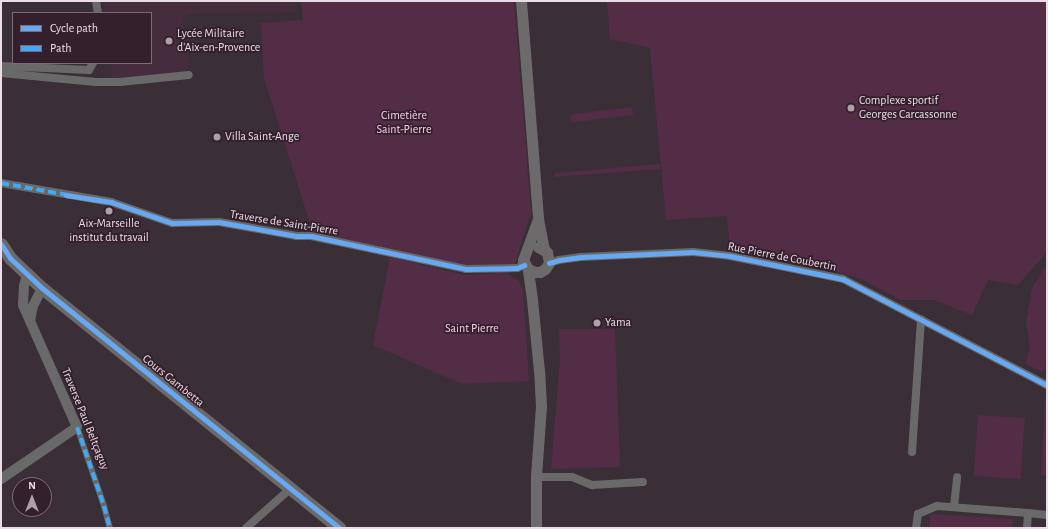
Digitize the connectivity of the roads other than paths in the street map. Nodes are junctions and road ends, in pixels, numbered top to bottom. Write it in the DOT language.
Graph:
graph roads {
  1 [pos="96,1"];
  2 [pos="521,1"];
  3 [pos="98,12"];
  4 [pos="92,64"];
  5 [pos="1,66"];
  6 [pos="1,72"];
  7 [pos="189,75"];
  8 [pos="1,183"];
  9 [pos="538,219"];
  10 [pos="1,244"];
  11 [pos="528,250"];
  12 [pos="550,257"];
  13 [pos="530,269"];
  14 [pos="27,275"];
  15 [pos="42,288"];
  16 [pos="922,319"];
  17 [pos="30,322"];
  18 [pos="1047,385"];
  19 [pos="77,427"];
  20 [pos="912,452"];
  21 [pos="957,477"];
  22 [pos="536,478"];
  23 [pos="1,479"];
  24 [pos="643,482"];
  25 [pos="291,488"];
  26 [pos="954,507"];
  27 [pos="1028,513"];
  28 [pos="1047,515"];
  29 [pos="110,528"];
  30 [pos="246,528"];
  31 [pos="339,528"];
  32 [pos="536,528"];
  33 [pos="916,528"];
  34 [pos="1027,528"];
  1 -- 3 [label="street"];
  2 -- 9 [label="main road"];
  4 -- 5 [label="street"];
  6 -- 7 [label="street"];
  8 -- 13 [label="street, Traverse de Saint-Pierre"];
  9 -- 11 [label="main road"];
  9 -- 12 [label="main road"];
  10 -- 14 [label="main road, Cours Gambetta"];
  11 -- 12 [label="main road"];
  11 -- 13 [label="main road"];
  12 -- 13 [label="main road"];
  12 -- 16 [label="street, Rue Pierre de Coubertin"];
  13 -- 22 [label="main road"];
  14 -- 15 [label="main road, Cours Gambetta"];
  14 -- 17 [label="street, Traverse Paul Beltçaguy"];
  15 -- 17 [label="street"];
  15 -- 25 [label="main road, Cours Gambetta"];
  16 -- 18 [label="street, Rue Pierre de Coubertin"];
  16 -- 20 [label="street"];
  17 -- 19 [label="street, Traverse Paul Beltçaguy"];
  19 -- 23 [label="street"];
  19 -- 29 [label="street, Traverse Paul Beltçaguy"];
  21 -- 26 [label="street"];
  22 -- 24 [label="street"];
  22 -- 32 [label="main road"];
  25 -- 30 [label="street"];
  25 -- 31 [label="main road, Cours Gambetta"];
  26 -- 27 [label="street"];
  26 -- 33 [label="street"];
  27 -- 28 [label="street"];
  27 -- 34 [label="street"];
}
